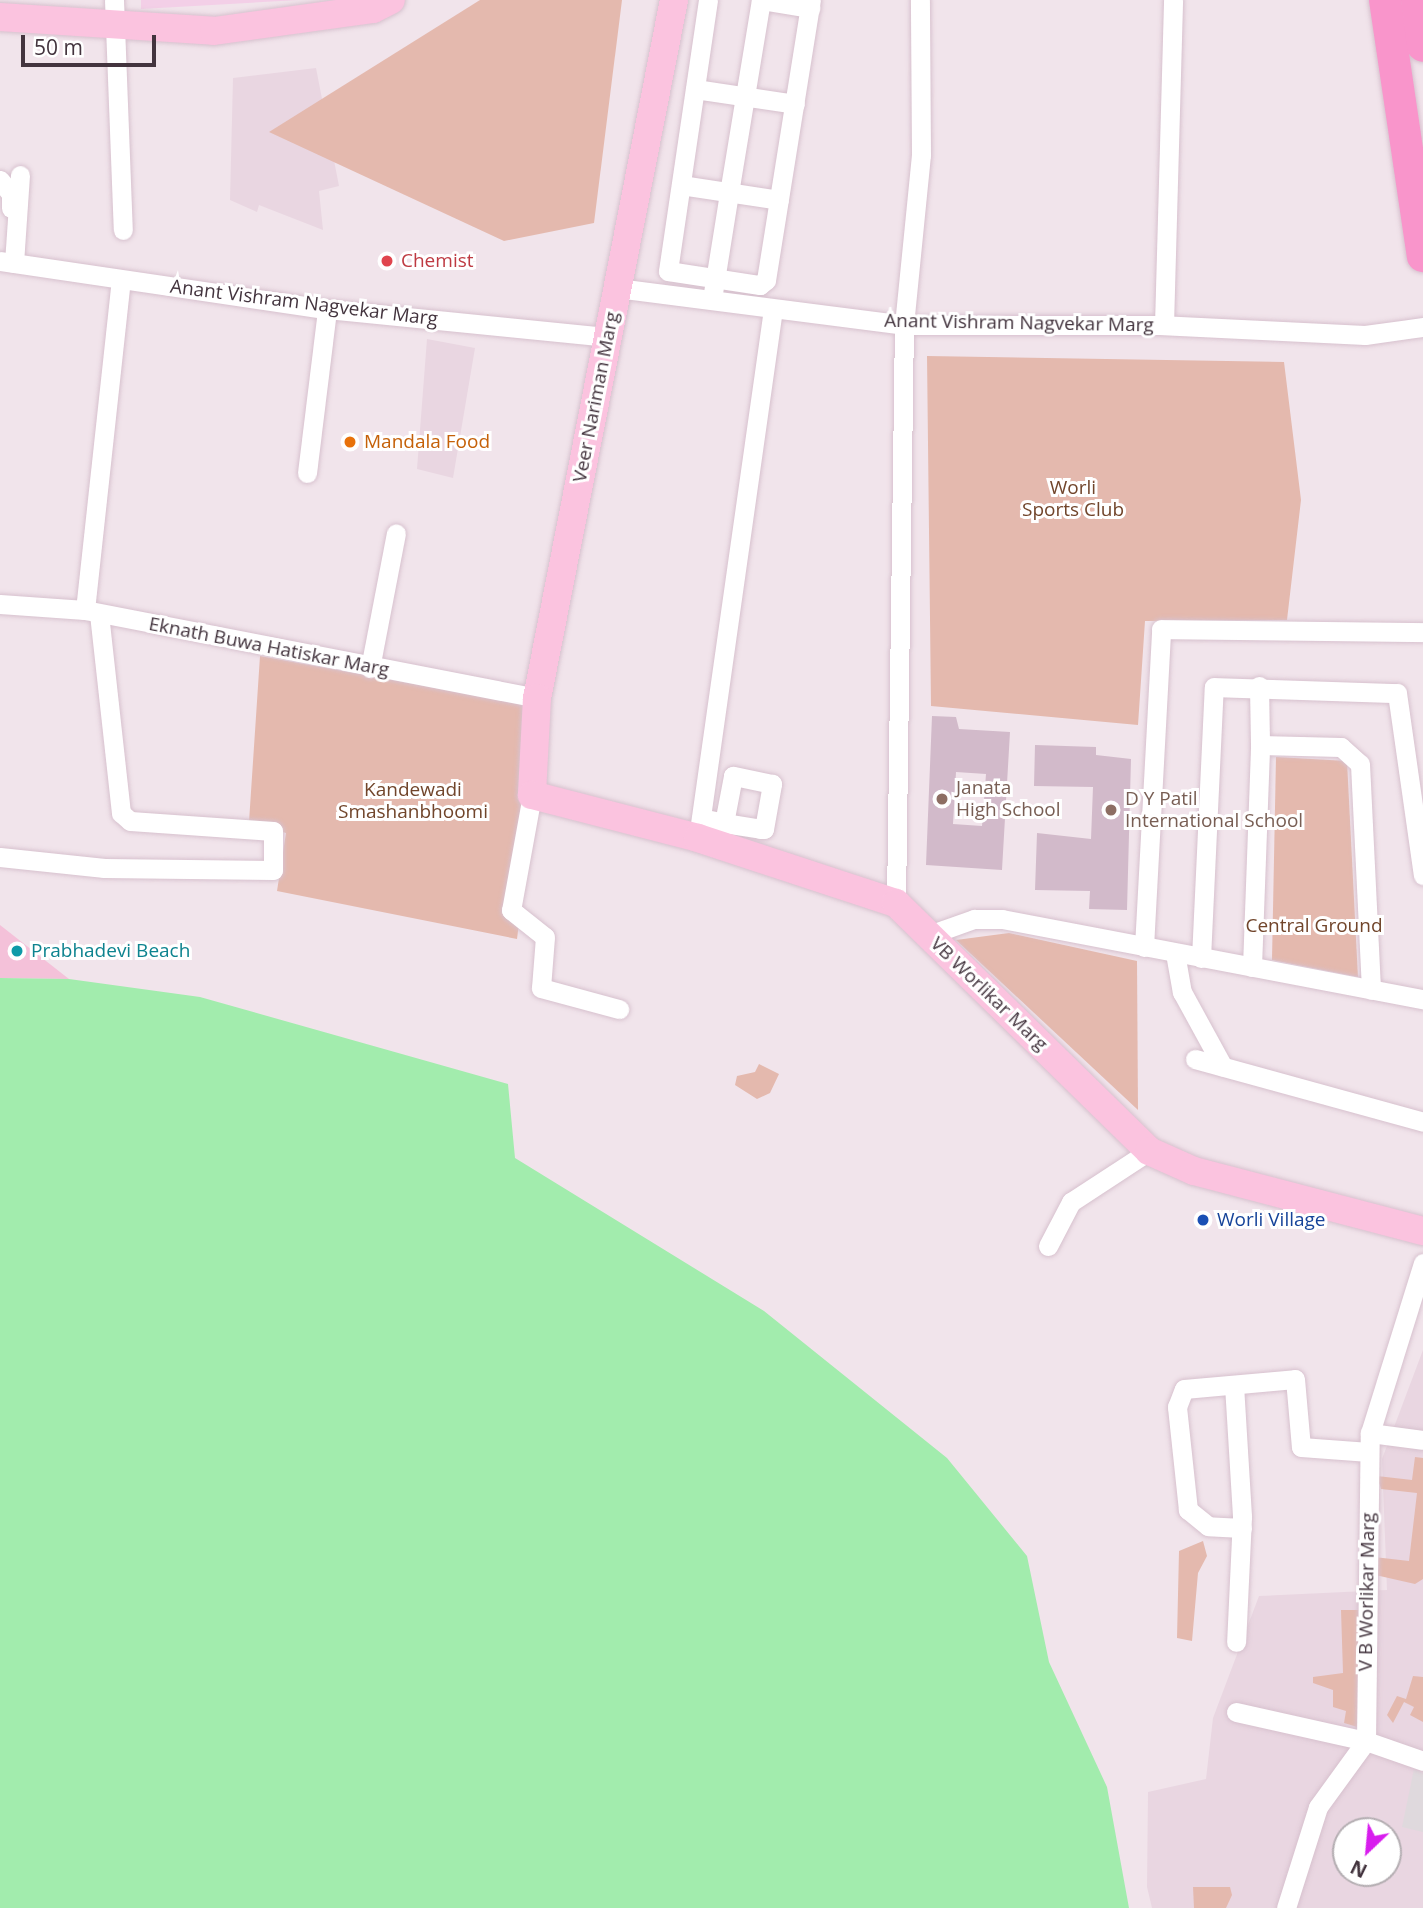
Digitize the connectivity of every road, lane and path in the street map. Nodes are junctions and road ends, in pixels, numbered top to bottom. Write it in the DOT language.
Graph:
graph roads {
  1 [pos="391,0"];
  2 [pos="674,0"];
  3 [pos="708,0"];
  4 [pos="920,0"];
  5 [pos="1173,0"];
  6 [pos="1385,0"];
  7 [pos="1417,0"];
  8 [pos="810,4"];
  9 [pos="114,12"];
  10 [pos="0,17"];
  11 [pos="1423,46"];
  12 [pos="695,89"];
  13 [pos="745,97"];
  14 [pos="794,104"];
  15 [pos="20,175"];
  16 [pos="0,180"];
  17 [pos="681,186"];
  18 [pos="729,193"];
  19 [pos="779,200"];
  20 [pos="123,230"];
  21 [pos="1423,256"];
  22 [pos="6,262"];
  23 [pos="121,281"];
  24 [pos="617,288"];
  25 [pos="714,289"];
  26 [pos="327,309"];
  27 [pos="774,309"];
  28 [pos="904,325"];
  29 [pos="1164,325"];
  30 [pos="1423,327"];
  31 [pos="609,337"];
  32 [pos="307,472"];
  33 [pos="396,533"];
  34 [pos="0,604"];
  35 [pos="92,612"];
  36 [pos="1423,632"];
  37 [pos="370,668"];
  38 [pos="1259,686"];
  39 [pos="537,698"];
  40 [pos="1260,745"];
  41 [pos="532,795"];
  42 [pos="724,823"];
  43 [pos="699,828"];
  44 [pos="0,857"];
  45 [pos="1423,875"];
  46 [pos="895,903"];
  47 [pos="929,935"];
  48 [pos="1144,947"];
  49 [pos="1175,953"];
  50 [pos="1201,958"];
  51 [pos="1252,967"];
  52 [pos="1371,990"];
  53 [pos="1423,999"];
  54 [pos="619,1009"];
  55 [pos="1195,1059"];
  56 [pos="1223,1067"];
  57 [pos="1423,1122"];
  58 [pos="1149,1151"];
  59 [pos="1423,1231"];
  60 [pos="1048,1247"];
  61 [pos="1423,1263"];
  62 [pos="1234,1385"];
  63 [pos="1423,1440"];
  64 [pos="1369,1442"];
  65 [pos="1241,1528"];
  66 [pos="1236,1642"];
  67 [pos="1236,1712"];
  68 [pos="1366,1741"];
  69 [pos="1423,1761"];
  70 [pos="1286,1908"];
  1 -- 9 [label="street"];
  2 -- 24 [label="street, Veer Nariman Marg"];
  3 -- 12 [label="street"];
  4 -- 28 [label="street"];
  5 -- 29 [label="street"];
  6 -- 21 [label="main road"];
  7 -- 11 [label="main road"];
  8 -- 13 [label="street"];
  8 -- 14 [label="street"];
  9 -- 10 [label="street"];
  9 -- 20 [label="street"];
  12 -- 13 [label="street"];
  12 -- 17 [label="street"];
  13 -- 14 [label="street"];
  13 -- 18 [label="street"];
  14 -- 19 [label="street"];
  15 -- 22 [label="street"];
  16 -- 22 [label="street"];
  17 -- 18 [label="street"];
  17 -- 25 [label="street"];
  18 -- 19 [label="street"];
  18 -- 25 [label="street"];
  19 -- 25 [label="street"];
  22 -- 23 [label="street, Anant Vishram Nagvekar Marg"];
  23 -- 26 [label="street, Anant Vishram Nagvekar Marg"];
  23 -- 35 [label="street"];
  24 -- 25 [label="street, Anant Vishram Nagvekar Marg"];
  24 -- 31 [label="street, Veer Nariman Marg"];
  25 -- 27 [label="street, Anant Vishram Nagvekar Marg"];
  26 -- 31 [label="street, Anant Vishram Nagvekar Marg"];
  26 -- 32 [label="street"];
  27 -- 28 [label="street, Anant Vishram Nagvekar Marg"];
  27 -- 43 [label="street"];
  28 -- 29 [label="street, Anant Vishram Nagvekar Marg"];
  28 -- 46 [label="street"];
  29 -- 30 [label="street, Anant Vishram Nagvekar Marg"];
  31 -- 39 [label="street, Veer Nariman Marg"];
  33 -- 37 [label="street"];
  34 -- 35 [label="street, Eknath Buwa Hatiskar Marg"];
  35 -- 37 [label="street, Eknath Buwa Hatiskar Marg"];
  35 -- 44 [label="street"];
  36 -- 48 [label="street"];
  37 -- 39 [label="street, Eknath Buwa Hatiskar Marg"];
  38 -- 40 [label="street"];
  38 -- 45 [label="street"];
  38 -- 50 [label="street"];
  39 -- 41 [label="street, Veer Nariman Marg"];
  40 -- 51 [label="street"];
  40 -- 52 [label="street"];
  41 -- 43 [label="street, VB Worlikar Marg"];
  41 -- 54 [label="street"];
  42 -- 43 [label="street"];
  43 -- 46 [label="street, VB Worlikar Marg"];
  46 -- 47 [label="street, VB Worlikar Marg"];
  47 -- 48 [label="street"];
  47 -- 58 [label="street, VB Worlikar Marg"];
  48 -- 49 [label="street"];
  49 -- 50 [label="street"];
  49 -- 56 [label="street"];
  50 -- 51 [label="street"];
  51 -- 52 [label="street"];
  52 -- 53 [label="street"];
  55 -- 56 [label="street"];
  56 -- 57 [label="street"];
  58 -- 59 [label="street, VB Worlikar Marg"];
  58 -- 60 [label="street"];
  61 -- 64 [label="street, V B Worlikar Marg"];
  62 -- 64 [label="street"];
  62 -- 65 [label="street"];
  62 -- 65 [label="street"];
  63 -- 64 [label="street"];
  64 -- 68 [label="street, V B Worlikar Marg"];
  65 -- 66 [label="street"];
  67 -- 68 [label="street"];
  68 -- 69 [label="street"];
  68 -- 70 [label="street"];
}
